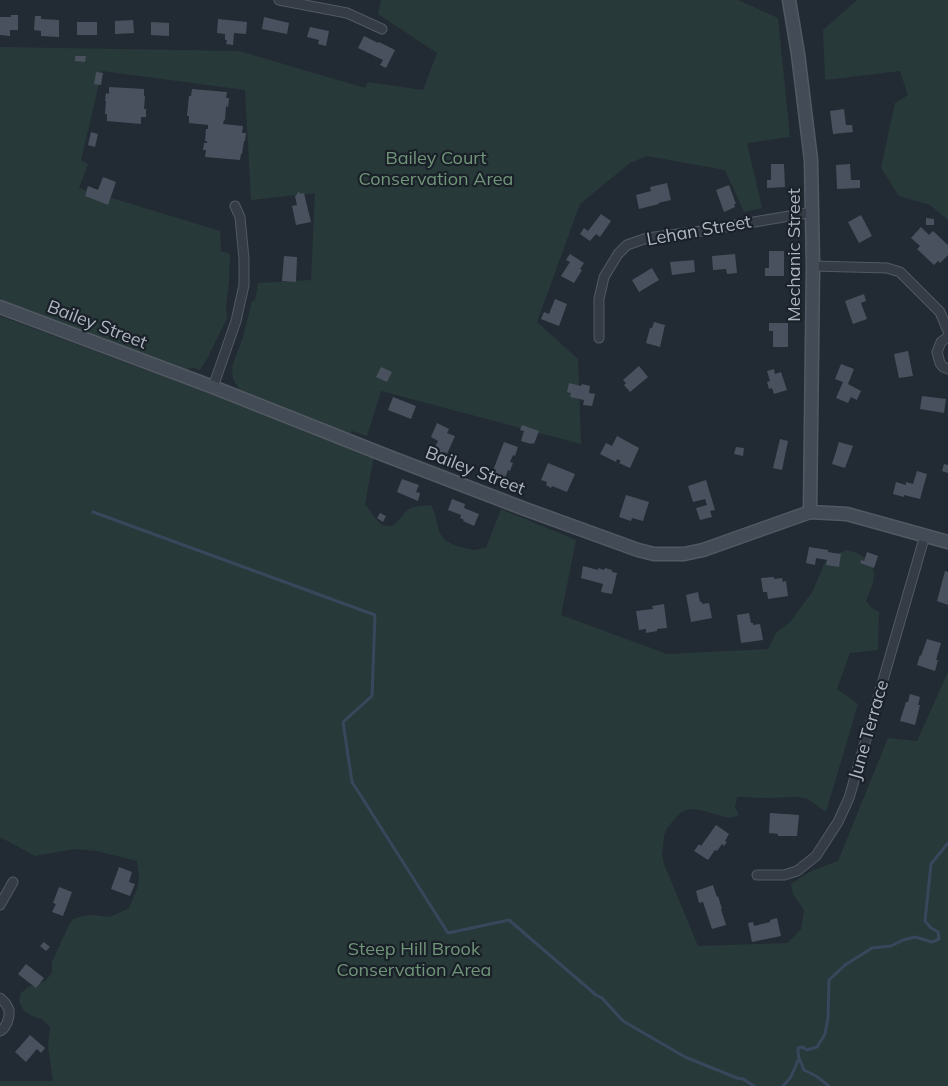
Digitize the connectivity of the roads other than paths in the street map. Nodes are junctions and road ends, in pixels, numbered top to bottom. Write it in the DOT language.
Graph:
graph roads {
  1 [pos="279,0"];
  2 [pos="789,0"];
  3 [pos="382,29"];
  4 [pos="235,206"];
  5 [pos="813,212"];
  6 [pos="813,266"];
  7 [pos="0,308"];
  8 [pos="948,331"];
  9 [pos="948,337"];
  10 [pos="599,338"];
  11 [pos="948,369"];
  12 [pos="213,387"];
  13 [pos="810,512"];
  14 [pos="925,536"];
  15 [pos="948,542"];
  16 [pos="757,875"];
  17 [pos="13,882"];
  18 [pos="0,905"];
  19 [pos="0,998"];
  20 [pos="0,1031"];
  1 -- 3 [label="street"];
  2 -- 5 [label="street, Mechanic Street"];
  4 -- 12 [label="street"];
  5 -- 6 [label="street, Mechanic Street"];
  5 -- 10 [label="street, Lehan Street"];
  6 -- 8 [label="street"];
  6 -- 13 [label="street, Mechanic Street"];
  7 -- 12 [label="street, Bailey Street"];
  9 -- 11 [label="street"];
  12 -- 13 [label="street, Bailey Street"];
  13 -- 14 [label="street, Bailey Street"];
  14 -- 15 [label="street, Bailey Street"];
  14 -- 16 [label="street, June Terrace"];
  17 -- 18 [label="street"];
  19 -- 20 [label="street"];
}
